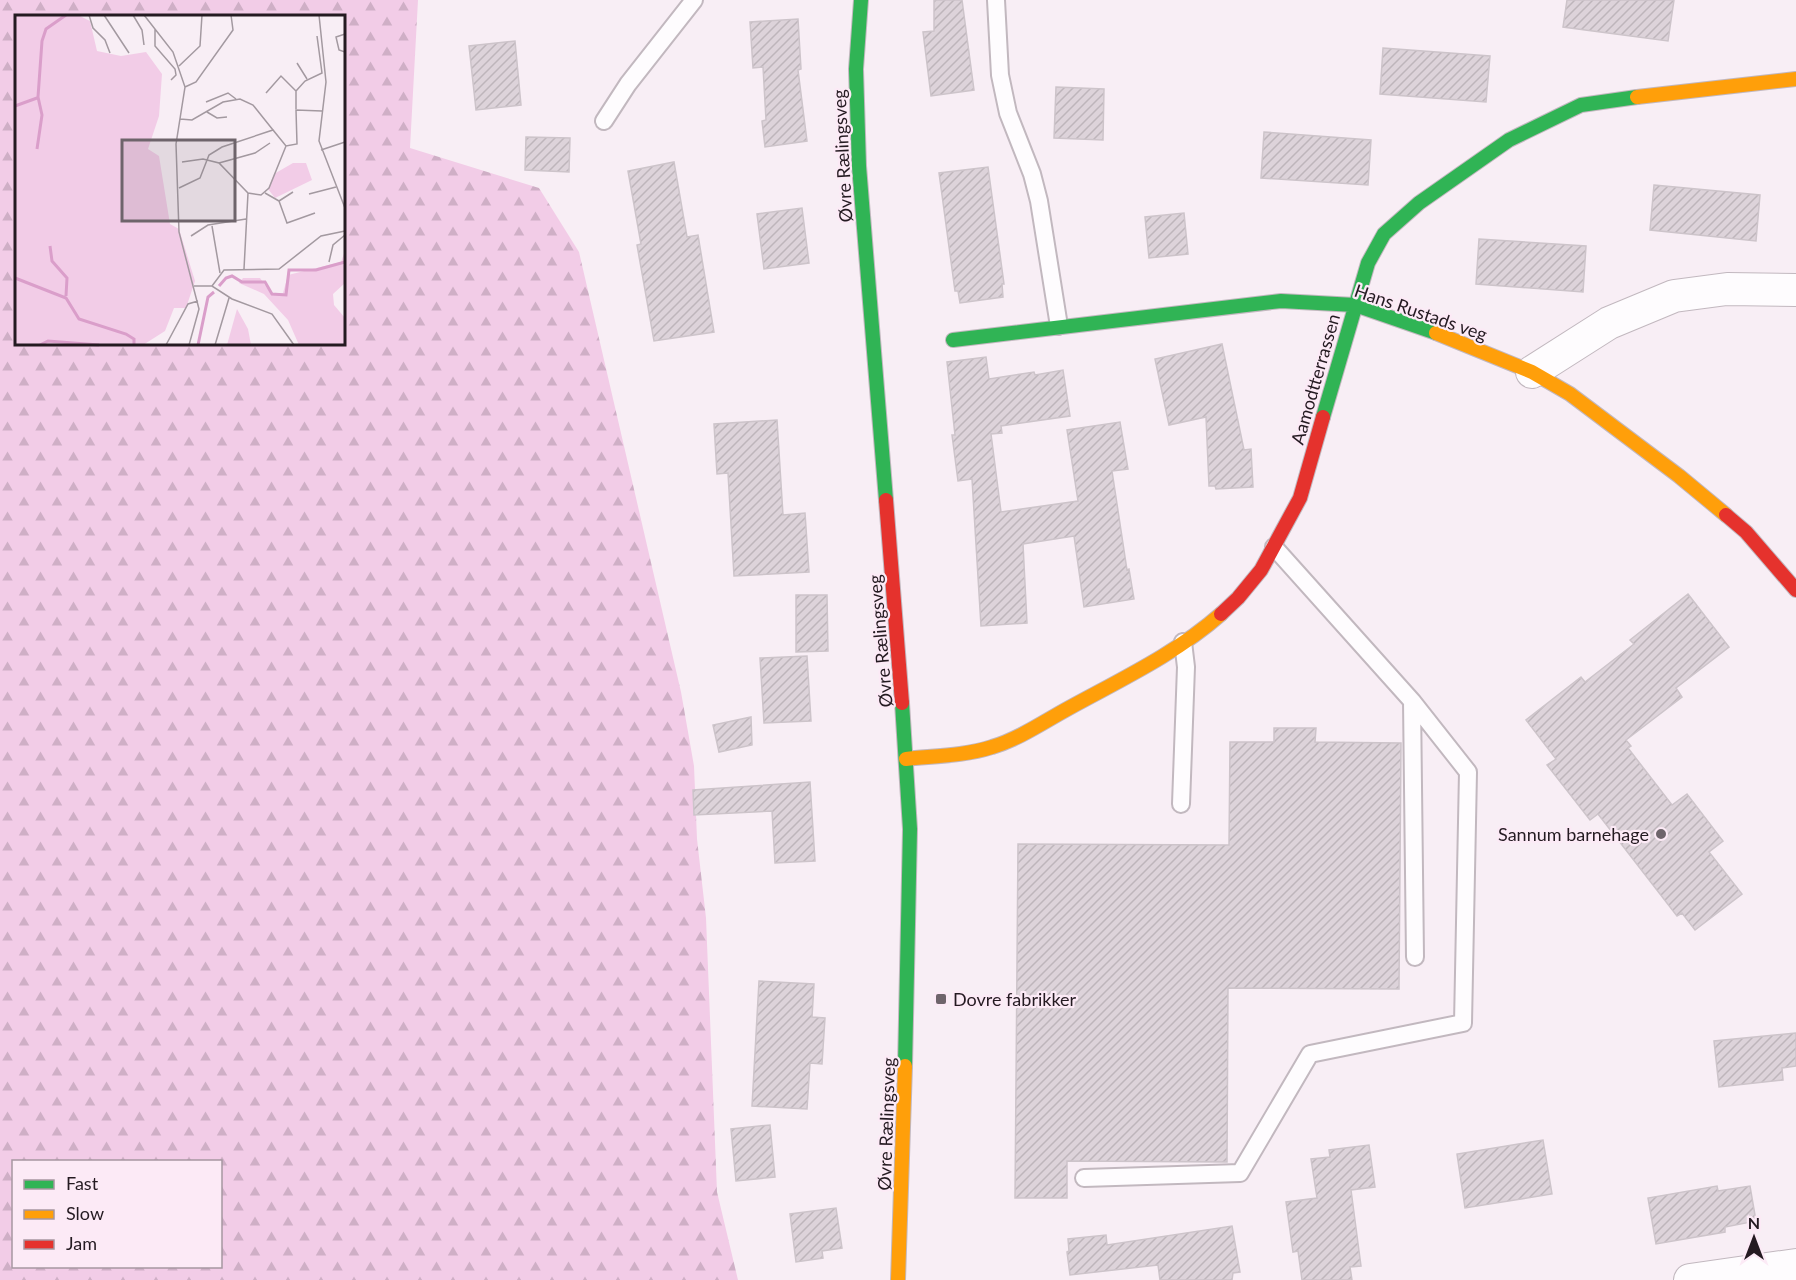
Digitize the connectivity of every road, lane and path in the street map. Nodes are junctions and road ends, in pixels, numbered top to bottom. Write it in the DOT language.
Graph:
graph roads {
  1 [pos="694,0"];
  2 [pos="861,0"];
  3 [pos="996,0"];
  4 [pos="1796,79"];
  5 [pos="604,121"];
  6 [pos="1796,290"];
  7 [pos="1355,305"];
  8 [pos="1059,326"];
  9 [pos="952,340"];
  10 [pos="1532,372"];
  11 [pos="1274,547"];
  12 [pos="1796,590"];
  13 [pos="1183,642"];
  14 [pos="1413,701"];
  15 [pos="906,759"];
  16 [pos="1181,804"];
  17 [pos="1414,957"];
  18 [pos="1084,1178"];
  19 [pos="1796,1265"];
  20 [pos="898,1280"];
  21 [pos="1690,1280"];
  1 -- 5 [label="lane"];
  2 -- 15 [label="street, Øvre Rælingsveg"];
  3 -- 8 [label="lane"];
  4 -- 7 [label="street, Aamodtterrassen"];
  6 -- 10 [label="street"];
  7 -- 8 [label="street, Hans Rustads veg"];
  7 -- 10 [label="street, Hans Rustads veg"];
  7 -- 11 [label="street, Aamodtterrassen"];
  8 -- 9 [label="street, Hans Rustads veg"];
  10 -- 12 [label="street, Hans Rustads veg"];
  11 -- 13 [label="street, Aamodtterrassen"];
  11 -- 14 [label="lane"];
  13 -- 15 [label="street, Aamodtterrassen"];
  13 -- 16 [label="lane"];
  14 -- 17 [label="lane"];
  14 -- 18 [label="lane"];
  15 -- 20 [label="street, Øvre Rælingsveg"];
  19 -- 21 [label="street"];
}
